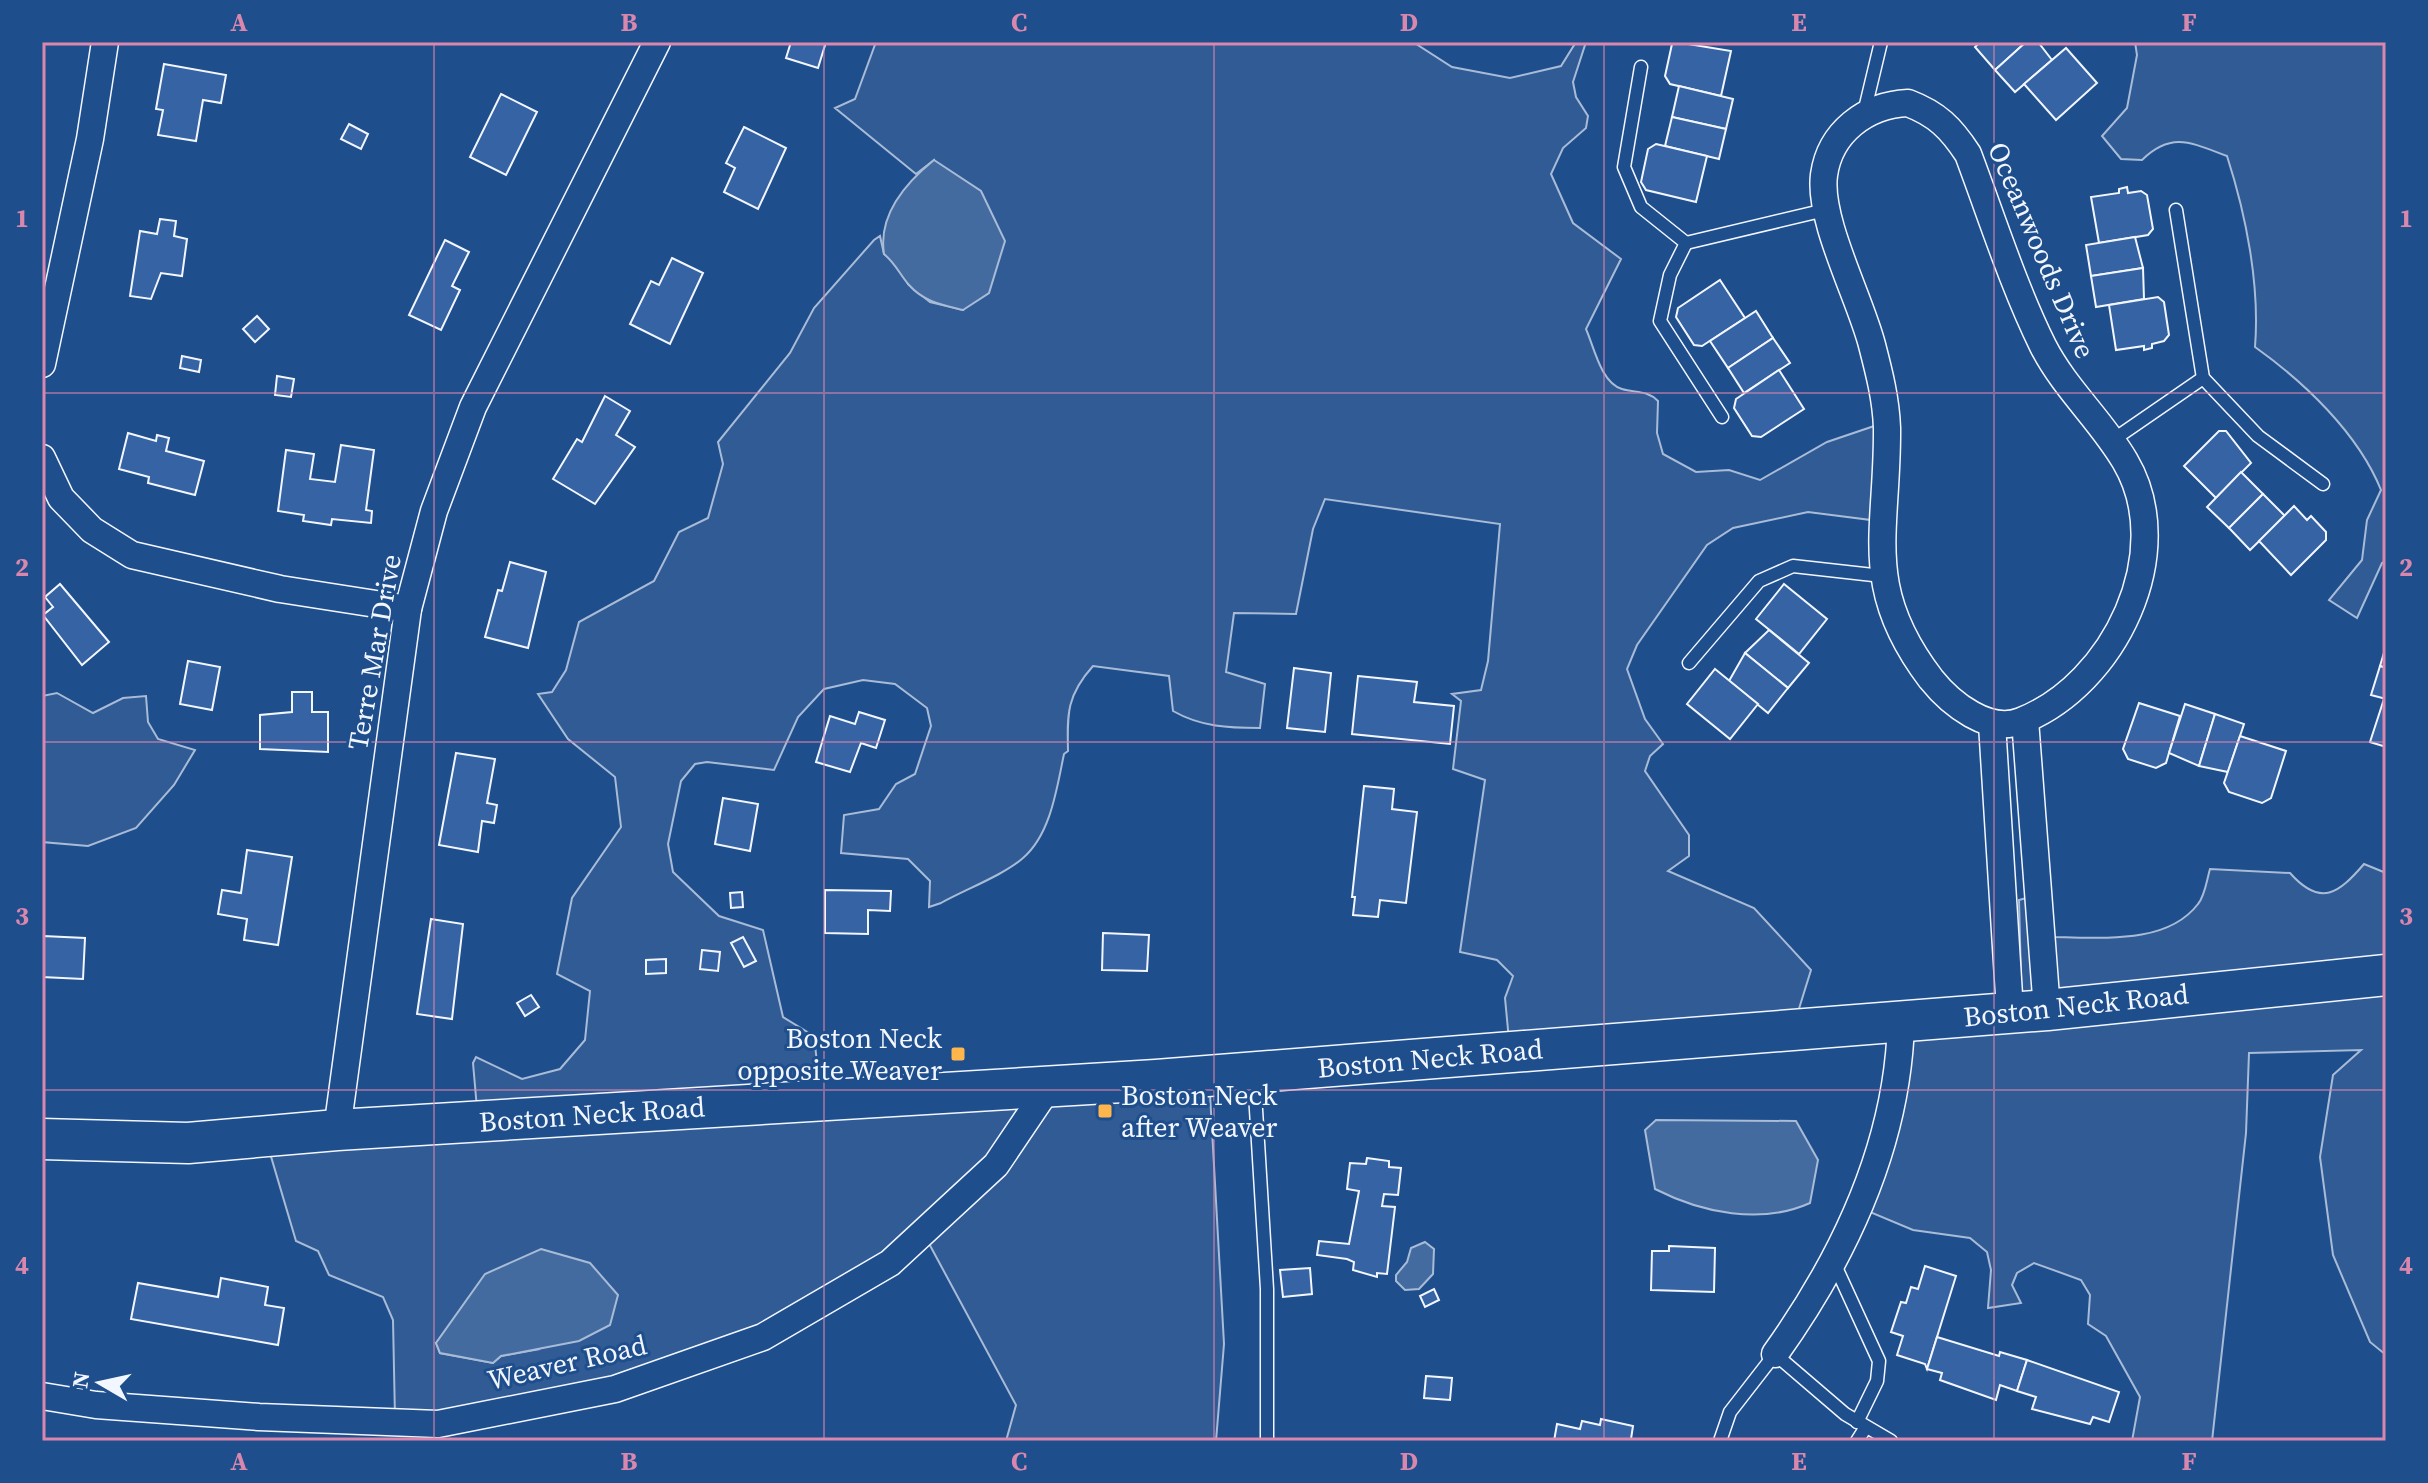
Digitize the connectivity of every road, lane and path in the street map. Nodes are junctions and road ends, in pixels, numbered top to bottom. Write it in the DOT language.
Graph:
graph roads {
  1 [pos="105,42"];
  2 [pos="657,42"];
  3 [pos="1881,42"];
  4 [pos="1641,67"];
  5 [pos="1864,113"];
  6 [pos="1825,210"];
  7 [pos="2176,210"];
  8 [pos="1686,243"];
  9 [pos="42,364"];
  10 [pos="2203,378"];
  11 [pos="1722,417"];
  12 [pos="2110,442"];
  13 [pos="42,458"];
  14 [pos="2323,484"];
  15 [pos="1882,576"];
  16 [pos="408,609"];
  17 [pos="1689,663"];
  18 [pos="2025,720"];
  19 [pos="1992,724"];
  20 [pos="2038,896"];
  21 [pos="2005,899"];
  22 [pos="2386,975"];
  23 [pos="2028,1011"];
  24 [pos="1901,1022"];
  25 [pos="1254,1072"];
  26 [pos="1050,1085"];
  27 [pos="337,1130"];
  28 [pos="42,1139"];
  29 [pos="1833,1262"];
  30 [pos="1775,1354"];
  31 [pos="42,1396"];
  32 [pos="1862,1424"];
  33 [pos="1267,1441"];
  34 [pos="1720,1441"];
  35 [pos="1857,1441"];
  36 [pos="1891,1441"];
  1 -- 9 [label="street"];
  2 -- 16 [label="street, Terre Mar Drive"];
  3 -- 5 [label="lane"];
  4 -- 8 [label="lane"];
  5 -- 6 [label="street"];
  5 -- 12 [label="street, Oceanwoods Drive"];
  6 -- 8 [label="lane"];
  6 -- 15 [label="street"];
  7 -- 10 [label="lane"];
  8 -- 11 [label="lane"];
  10 -- 12 [label="lane"];
  10 -- 14 [label="lane"];
  12 -- 18 [label="street, Oceanwoods Drive"];
  13 -- 16 [label="street"];
  15 -- 17 [label="lane"];
  15 -- 19 [label="street"];
  16 -- 27 [label="street, Terre Mar Drive"];
  18 -- 19 [label="street, Oceanwoods Drive"];
  18 -- 20 [label="street"];
  19 -- 21 [label="street"];
  20 -- 21 [label="street"];
  20 -- 23 [label="street"];
  21 -- 23 [label="street"];
  22 -- 23 [label="main road, Boston Neck Road"];
  23 -- 24 [label="main road, Boston Neck Road"];
  24 -- 25 [label="main road, Boston Neck Road"];
  24 -- 29 [label="street"];
  25 -- 26 [label="main road, Boston Neck Road"];
  25 -- 33 [label="lane"];
  26 -- 27 [label="main road, Boston Neck Road"];
  26 -- 31 [label="street, Weaver Road"];
  27 -- 28 [label="main road, Boston Neck Road"];
  29 -- 30 [label="street"];
  29 -- 32 [label="lane"];
  30 -- 32 [label="lane"];
  30 -- 34 [label="lane"];
  32 -- 35 [label="lane"];
  32 -- 36 [label="lane"];
}
